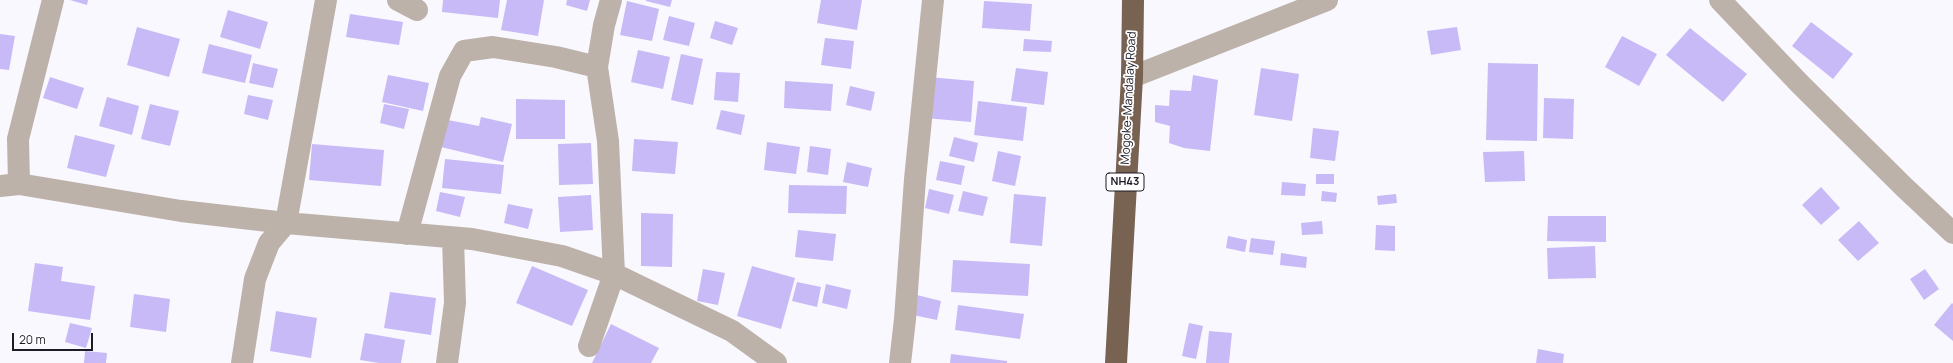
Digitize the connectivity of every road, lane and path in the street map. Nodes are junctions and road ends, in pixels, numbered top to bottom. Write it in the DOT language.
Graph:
graph roads {
  1 [pos="53,0"];
  2 [pos="326,0"];
  3 [pos="398,0"];
  4 [pos="610,0"];
  5 [pos="933,0"];
  6 [pos="1133,0"];
  7 [pos="1327,0"];
  8 [pos="1720,0"];
  9 [pos="417,10"];
  10 [pos="597,67"];
  11 [pos="1132,77"];
  12 [pos="10,185"];
  13 [pos="286,223"];
  14 [pos="1953,233"];
  15 [pos="407,234"];
  16 [pos="453,238"];
  17 [pos="614,274"];
  18 [pos="589,346"];
  19 [pos="242,363"];
  20 [pos="447,363"];
  21 [pos="775,363"];
  22 [pos="900,363"];
  23 [pos="1116,363"];
  1 -- 12 [label="street"];
  2 -- 13 [label="street"];
  3 -- 9 [label="street"];
  4 -- 10 [label="street"];
  5 -- 22 [label="street"];
  6 -- 11 [label="highway, Mogoke-Mandalay Road / NH43"];
  7 -- 11 [label="street"];
  8 -- 14 [label="street"];
  10 -- 15 [label="street"];
  10 -- 17 [label="street"];
  11 -- 23 [label="highway, Mogoke-Mandalay Road / NH43"];
  12 -- 13 [label="street"];
  13 -- 15 [label="street"];
  13 -- 19 [label="street"];
  15 -- 16 [label="street"];
  16 -- 17 [label="street"];
  16 -- 20 [label="street"];
  17 -- 18 [label="street"];
  17 -- 21 [label="street"];
}
